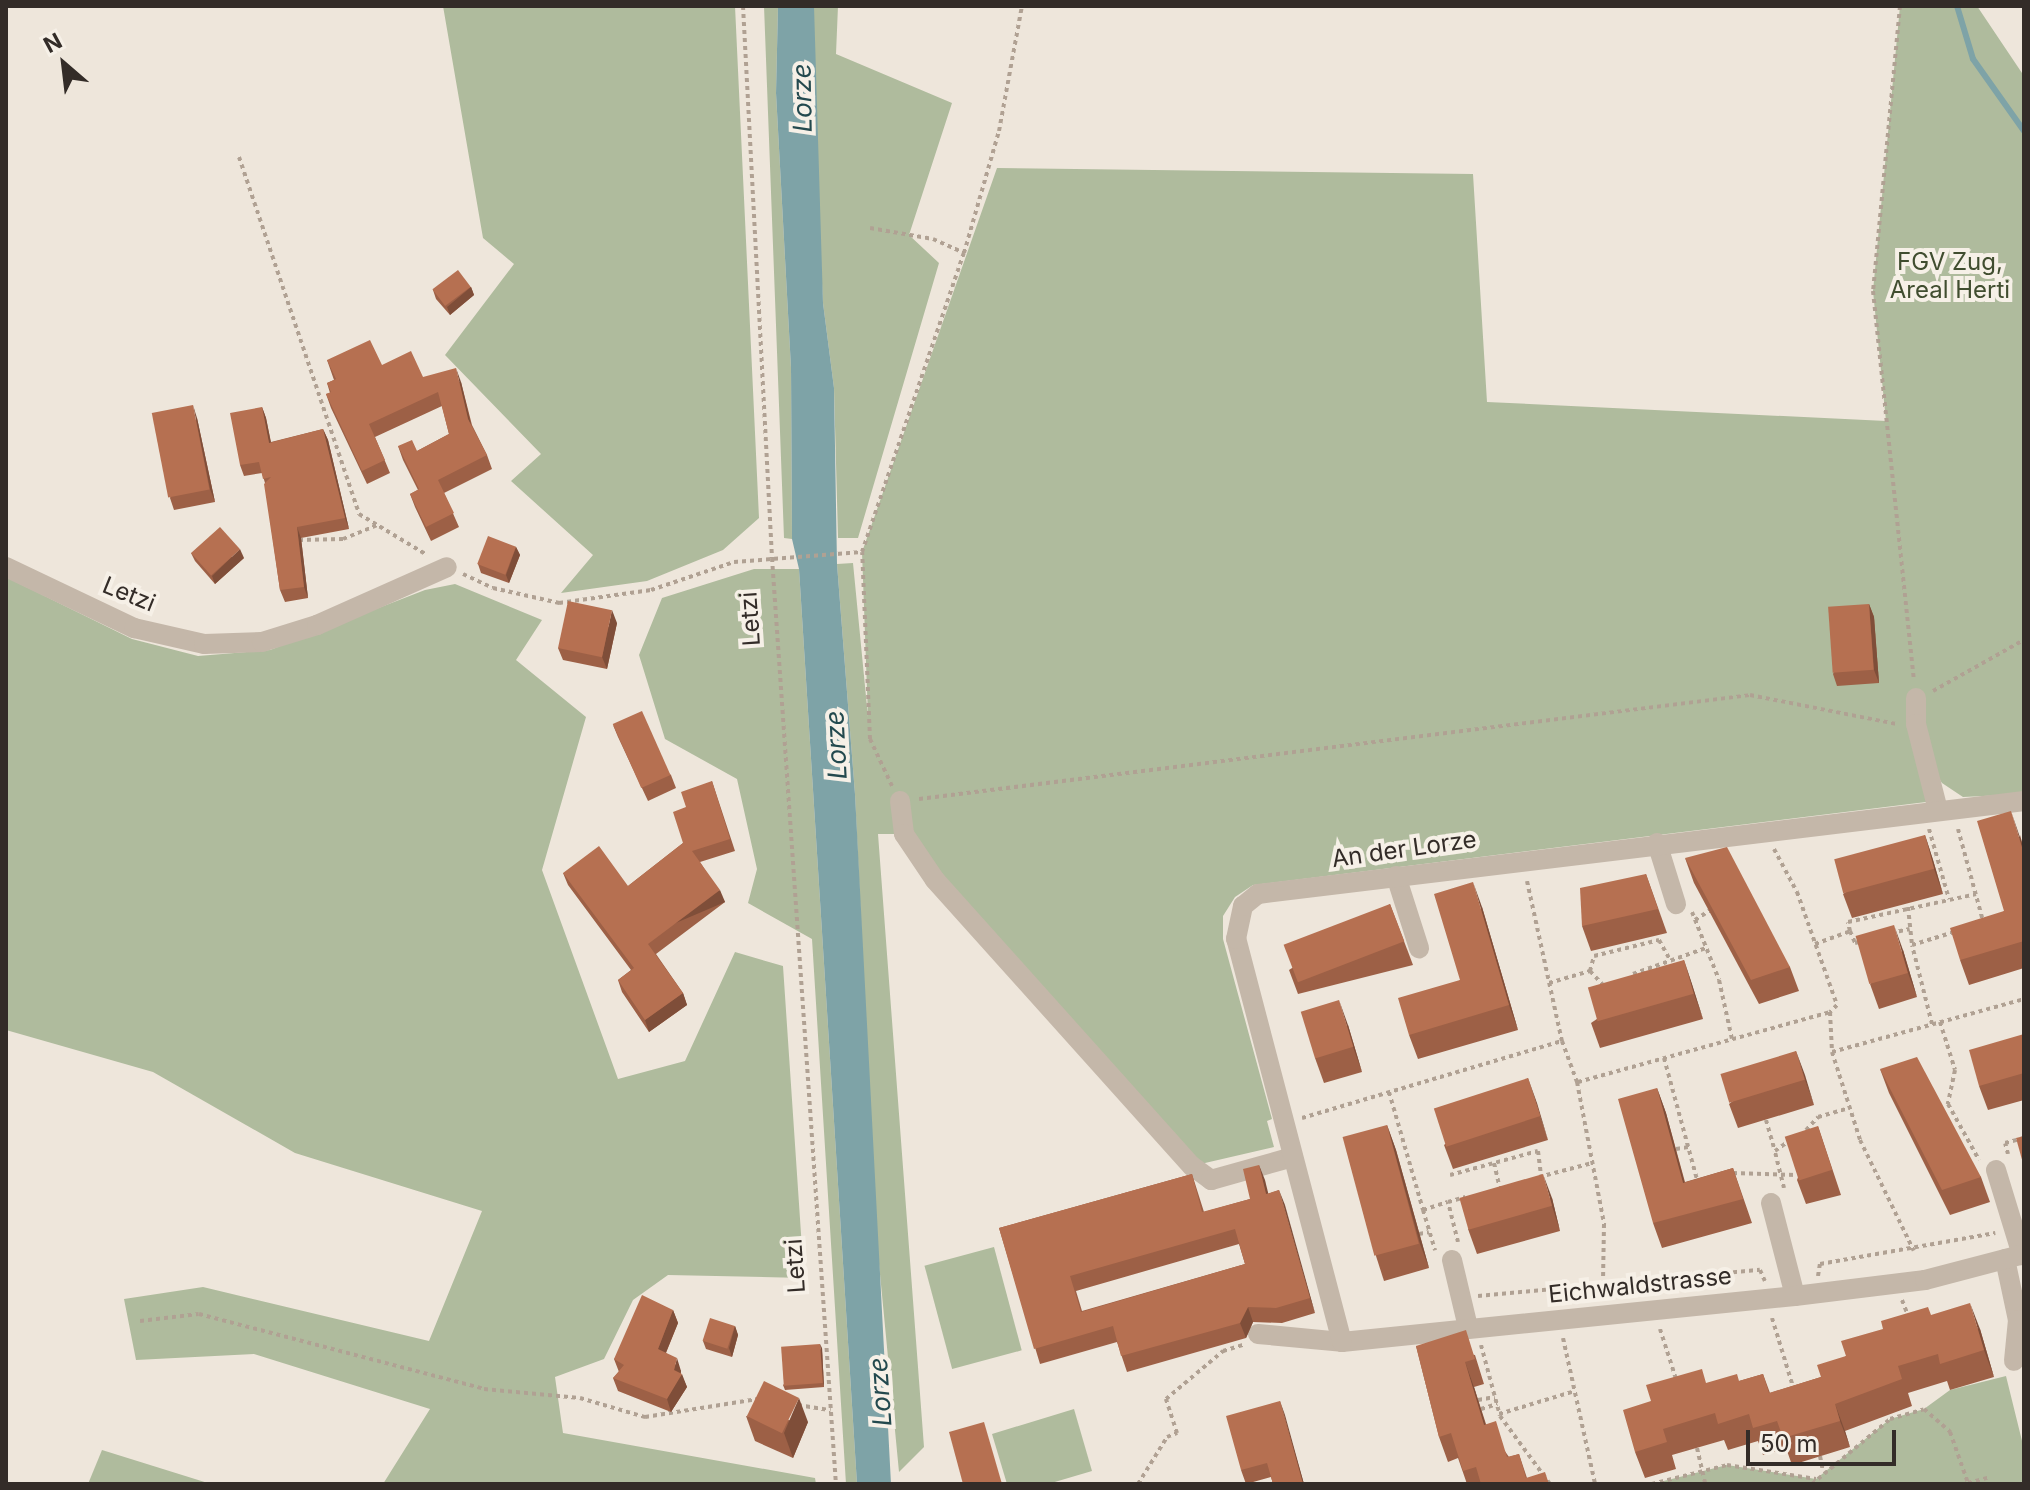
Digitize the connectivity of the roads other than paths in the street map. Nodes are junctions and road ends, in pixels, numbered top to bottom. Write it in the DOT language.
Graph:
graph roads {
  1 [pos="6,567"];
  2 [pos="447,567"];
  3 [pos="1916,698"];
  4 [pos="900,801"];
  5 [pos="2024,801"];
  6 [pos="1938,810"];
  7 [pos="1657,843"];
  8 [pos="1396,876"];
  9 [pos="1676,904"];
  10 [pos="1419,948"];
  11 [pos="1293,1157"];
  12 [pos="1990,1169"];
  13 [pos="1771,1203"];
  14 [pos="2012,1252"];
  15 [pos="1455,1253"];
  16 [pos="1793,1289"];
  17 [pos="1477,1329"];
  18 [pos="1262,1336"];
  19 [pos="1342,1342"];
  20 [pos="2014,1361"];
  1 -- 2 [label="street, Letzi"];
  3 -- 6 [label="street"];
  4 -- 11 [label="street"];
  5 -- 6 [label="street, An der Lorze"];
  6 -- 7 [label="street, An der Lorze"];
  7 -- 8 [label="street, An der Lorze"];
  7 -- 9 [label="street"];
  8 -- 10 [label="street"];
  8 -- 11 [label="street, An der Lorze"];
  11 -- 19 [label="street, An der Lorze"];
  12 -- 14 [label="street"];
  13 -- 16 [label="street"];
  14 -- 16 [label="street, Eichwaldstrasse"];
  14 -- 20 [label="street"];
  15 -- 17 [label="street"];
  16 -- 17 [label="street, Eichwaldstrasse"];
  17 -- 19 [label="street, Eichwaldstrasse"];
  18 -- 19 [label="street, Eichwaldstrasse"];
}
